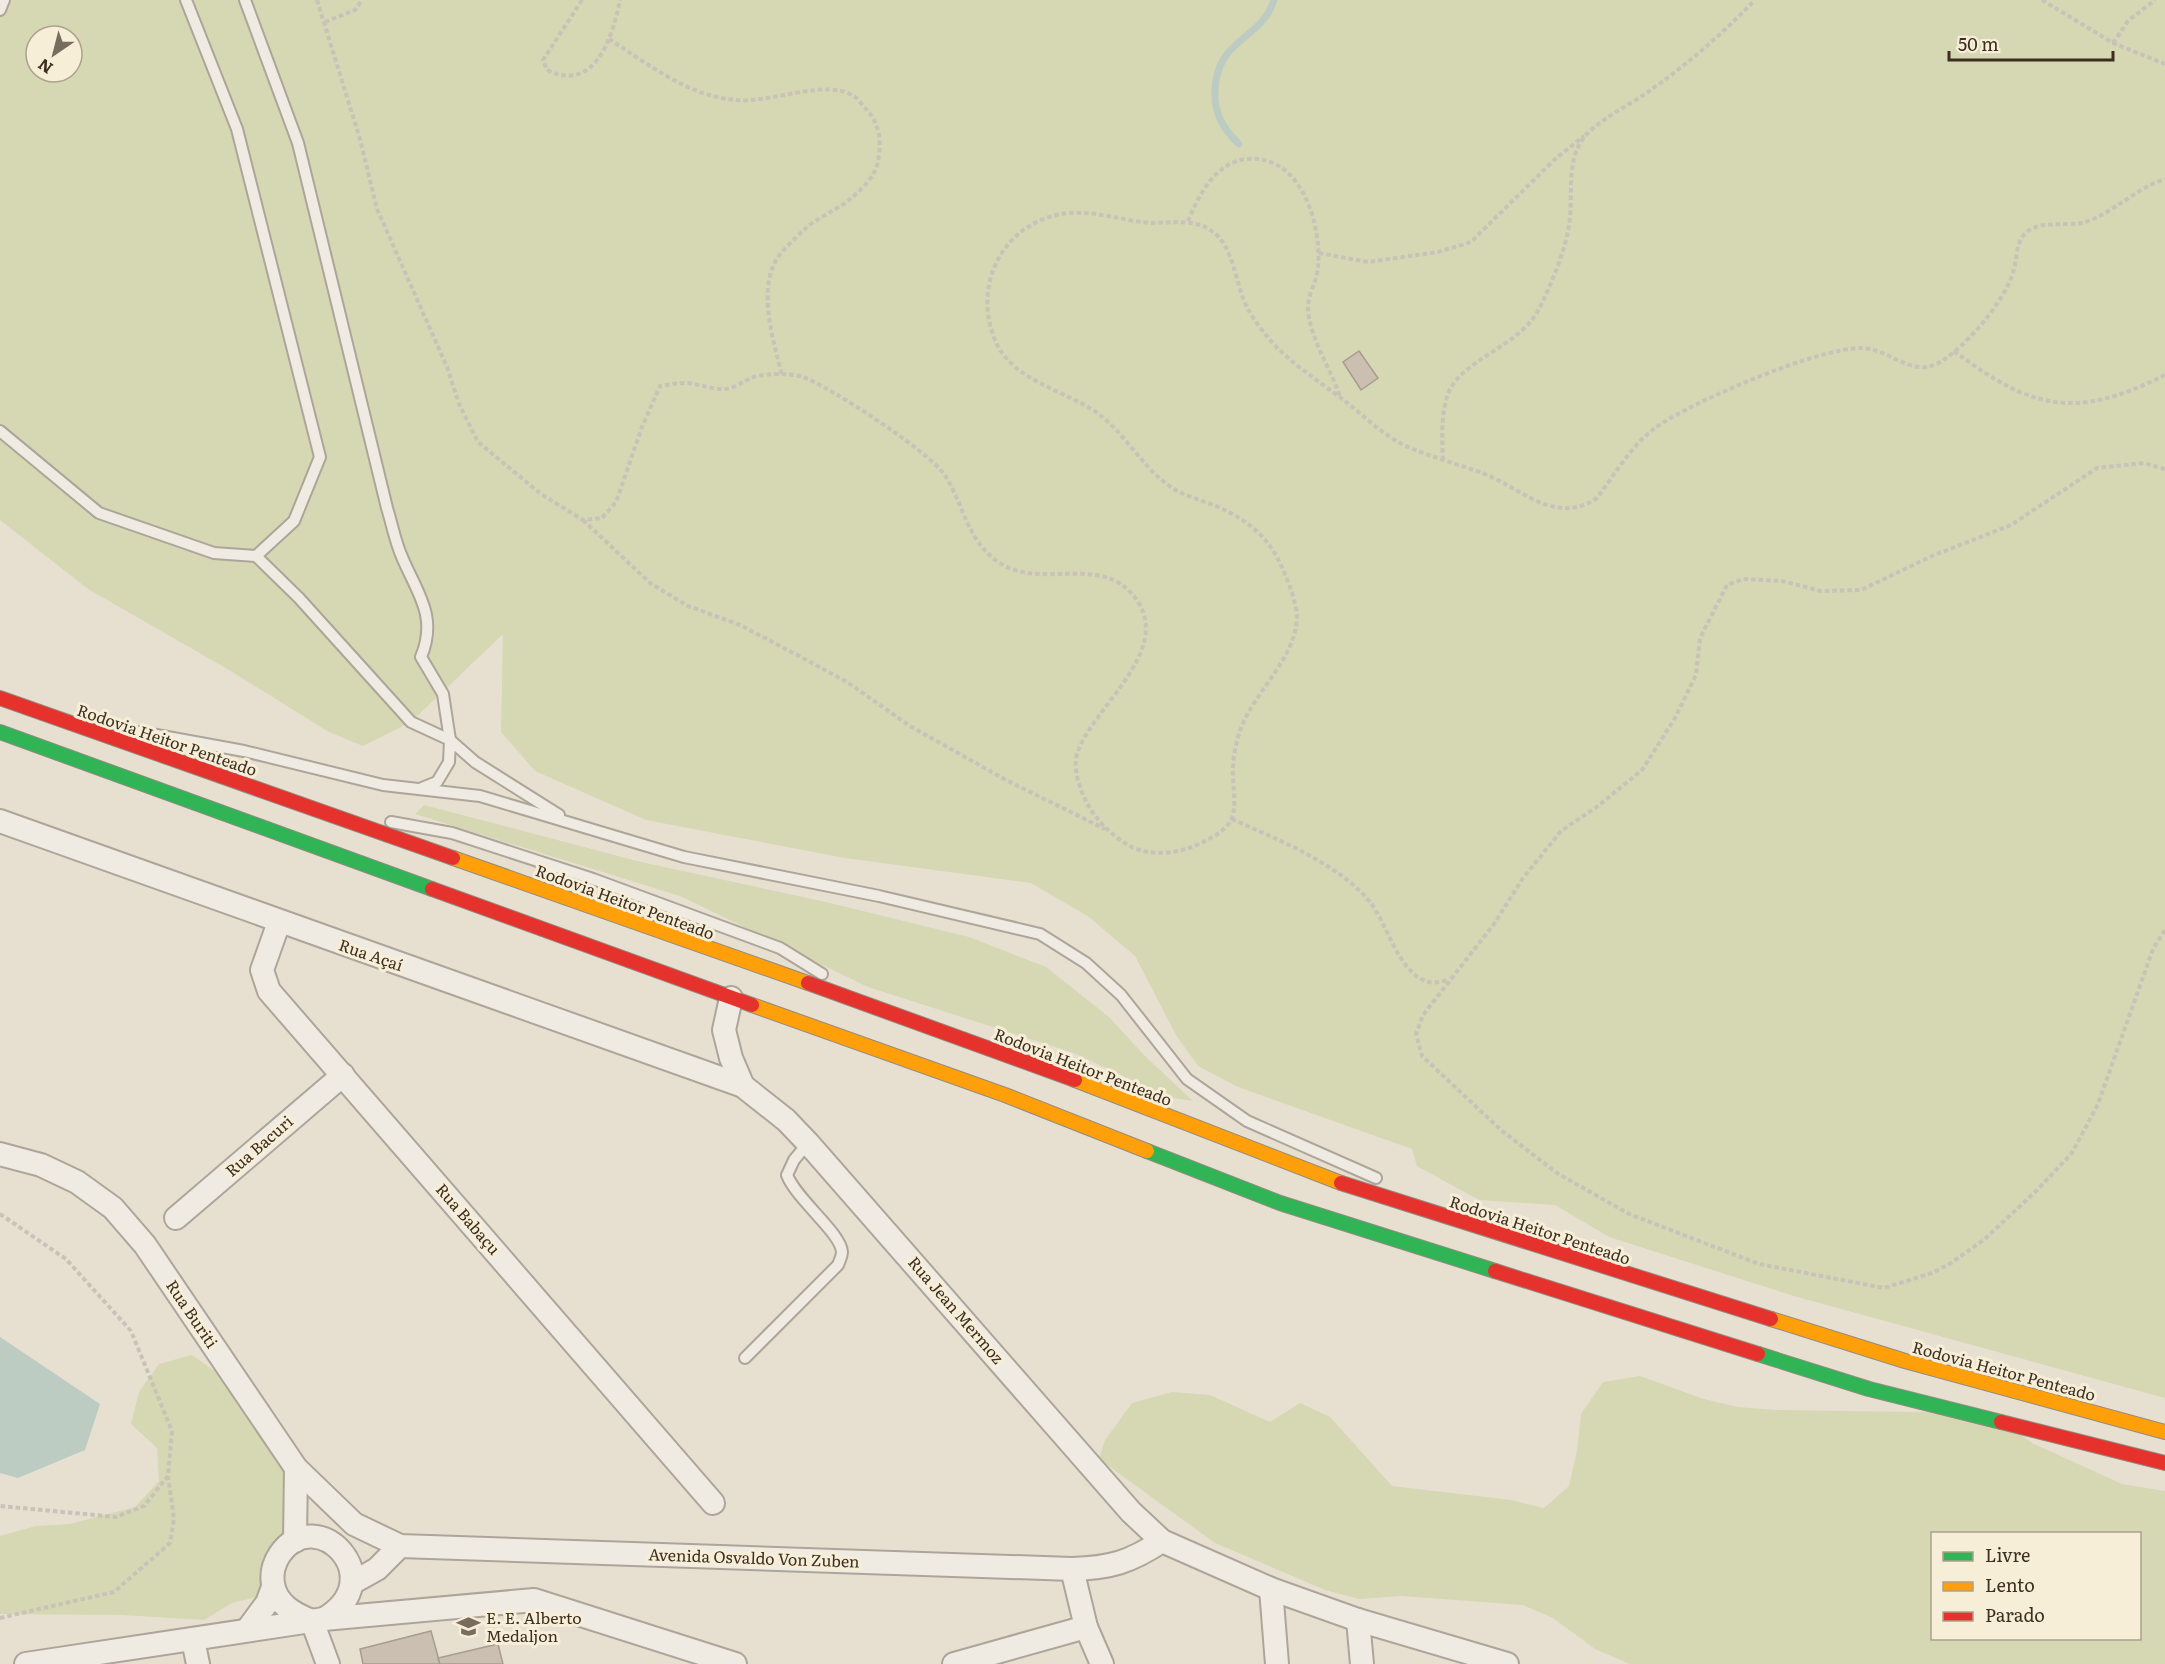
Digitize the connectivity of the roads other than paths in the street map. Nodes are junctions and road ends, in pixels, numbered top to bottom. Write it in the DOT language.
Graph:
graph roads {
  1 [pos="4,0"];
  2 [pos="186,0"];
  3 [pos="245,0"];
  4 [pos="0,10"];
  5 [pos="0,431"];
  6 [pos="256,556"];
  7 [pos="0,698"];
  8 [pos="51,716"];
  9 [pos="0,732"];
  10 [pos="450,740"];
  11 [pos="422,789"];
  12 [pos="0,821"];
  13 [pos="349,822"];
  14 [pos="571,822"];
  15 [pos="279,922"];
  16 [pos="731,998"];
  17 [pos="861,1002"];
  18 [pos="343,1074"];
  19 [pos="743,1086"];
  20 [pos="808,1143"];
  21 [pos="0,1154"];
  22 [pos="176,1218"];
  23 [pos="1502,1235"];
  24 [pos="745,1358"];
  25 [pos="2165,1432"];
  26 [pos="2165,1463"];
  27 [pos="296,1468"];
  28 [pos="713,1503"];
  29 [pos="333,1506"];
  30 [pos="295,1541"];
  31 [pos="1162,1541"];
  32 [pos="334,1544"];
  33 [pos="400,1546"];
  34 [pos="1072,1569"];
  35 [pos="352,1583"];
  36 [pos="273,1587"];
  37 [pos="1271,1589"];
  38 [pos="318,1620"];
  39 [pos="1358,1620"];
  40 [pos="1086,1627"];
  41 [pos="247,1630"];
  42 [pos="193,1640"];
  43 [pos="26,1664"];
  44 [pos="198,1664"];
  45 [pos="328,1664"];
  46 [pos="735,1664"];
  47 [pos="954,1664"];
  48 [pos="1102,1664"];
  49 [pos="1277,1664"];
  50 [pos="1362,1664"];
  51 [pos="1507,1664"];
  1 -- 4 [label="lane"];
  2 -- 6 [label="lane"];
  3 -- 10 [label="lane"];
  5 -- 6 [label="lane"];
  6 -- 10 [label="lane"];
  7 -- 8 [label="main road, Rodovia Heitor Penteado"];
  8 -- 11 [label="lane"];
  8 -- 13 [label="main road, Rodovia Heitor Penteado"];
  9 -- 16 [label="main road"];
  10 -- 11 [label="lane"];
  10 -- 14 [label="lane"];
  11 -- 14 [label="lane"];
  12 -- 15 [label="street, Rua Açaí"];
  13 -- 17 [label="main road, Rodovia Heitor Penteado"];
  13 -- 17 [label="lane"];
  14 -- 23 [label="lane"];
  15 -- 18 [label="street, Rua Babaçu"];
  15 -- 19 [label="street, Rua Açaí"];
  16 -- 19 [label="street"];
  16 -- 26 [label="main road"];
  17 -- 23 [label="main road, Rodovia Heitor Penteado"];
  18 -- 22 [label="street, Rua Bacuri"];
  18 -- 28 [label="street, Rua Babaçu"];
  19 -- 20 [label="street, Rua Jean Mermoz"];
  20 -- 24 [label="lane"];
  20 -- 31 [label="street, Rua Jean Mermoz"];
  21 -- 27 [label="street, Rua Buriti"];
  23 -- 25 [label="main road, Rodovia Heitor Penteado"];
  27 -- 29 [label="street, Rua Buriti"];
  27 -- 30 [label="street"];
  29 -- 32 [label="street"];
  29 -- 33 [label="street, Rua Buriti"];
  30 -- 32 [label="street"];
  30 -- 36 [label="street"];
  31 -- 34 [label="street, Avenida Osvaldo Von Zuben"];
  31 -- 37 [label="street, Rua Jean Mermoz"];
  32 -- 35 [label="street"];
  33 -- 34 [label="street, Avenida Osvaldo Von Zuben"];
  33 -- 35 [label="street"];
  34 -- 40 [label="street"];
  35 -- 38 [label="street"];
  36 -- 38 [label="street"];
  36 -- 41 [label="street"];
  37 -- 39 [label="street, Rua Jean Mermoz"];
  37 -- 49 [label="street"];
  38 -- 41 [label="street"];
  38 -- 45 [label="street"];
  38 -- 46 [label="street"];
  39 -- 50 [label="street"];
  39 -- 51 [label="street, Rua Jean Mermoz"];
  40 -- 47 [label="street"];
  40 -- 48 [label="street"];
  41 -- 42 [label="street"];
  42 -- 43 [label="street"];
  42 -- 44 [label="street"];
}
